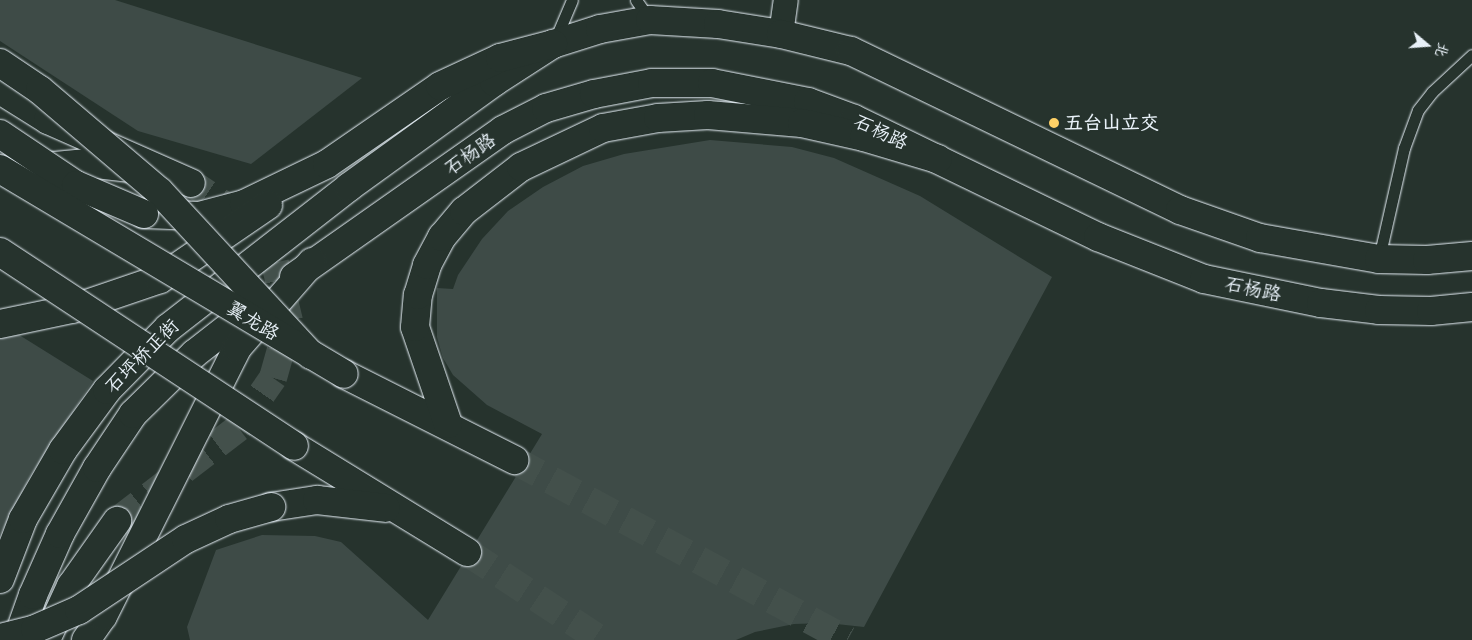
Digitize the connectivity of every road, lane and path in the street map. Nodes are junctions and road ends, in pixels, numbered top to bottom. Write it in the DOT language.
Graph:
graph roads {
  1 [pos="572,0"];
  2 [pos="786,0"];
  3 [pos="643,10"];
  4 [pos="781,34"];
  5 [pos="553,44"];
  6 [pos="1472,55"];
  7 [pos="0,63"];
  8 [pos="0,90"];
  9 [pos="0,134"];
  10 [pos="938,159"];
  11 [pos="327,164"];
  12 [pos="0,169"];
  13 [pos="164,172"];
  14 [pos="0,180"];
  15 [pos="191,183"];
  16 [pos="0,252"];
  17 [pos="1472,256"];
  18 [pos="1379,259"];
  19 [pos="312,262"];
  20 [pos="1472,307"];
  21 [pos="0,324"];
  22 [pos="311,355"];
  23 [pos="448,424"];
  24 [pos="514,460"];
  25 [pos="400,511"];
  26 [pos="117,521"];
  27 [pos="467,552"];
  28 [pos="0,579"];
  29 [pos="0,638"];
  30 [pos="17,640"];
  31 [pos="46,640"];
  32 [pos="86,640"];
  1 -- 5 [label="lane"];
  2 -- 4 [label="street"];
  3 -- 4 [label="main road"];
  3 -- 5 [label="main road"];
  4 -- 18 [label="main road"];
  5 -- 11 [label="main road"];
  5 -- 28 [label="main road, 石坪桥正街"];
  6 -- 18 [label="lane"];
  7 -- 22 [label="main road, bridge"];
  8 -- 13 [label="main road"];
  9 -- 11 [label="main road, bridge"];
  10 -- 19 [label="main road, 石杨路"];
  10 -- 20 [label="main road, 石杨路"];
  10 -- 23 [label="main road"];
  11 -- 21 [label="main road"];
  12 -- 22 [label="main road, 翼龙路, bridge"];
  13 -- 14 [label="main road"];
  13 -- 15 [label="main road"];
  16 -- 25 [label="main road, bridge"];
  17 -- 18 [label="main road"];
  19 -- 30 [label="main road, 石坪桥正街"];
  19 -- 32 [label="main road, bridge"];
  22 -- 23 [label="main road, 翼龙路, bridge"];
  23 -- 24 [label="main road, 翼龙路"];
  25 -- 27 [label="main road"];
  25 -- 29 [label="main road, bridge"];
  26 -- 31 [label="main road"];
}
